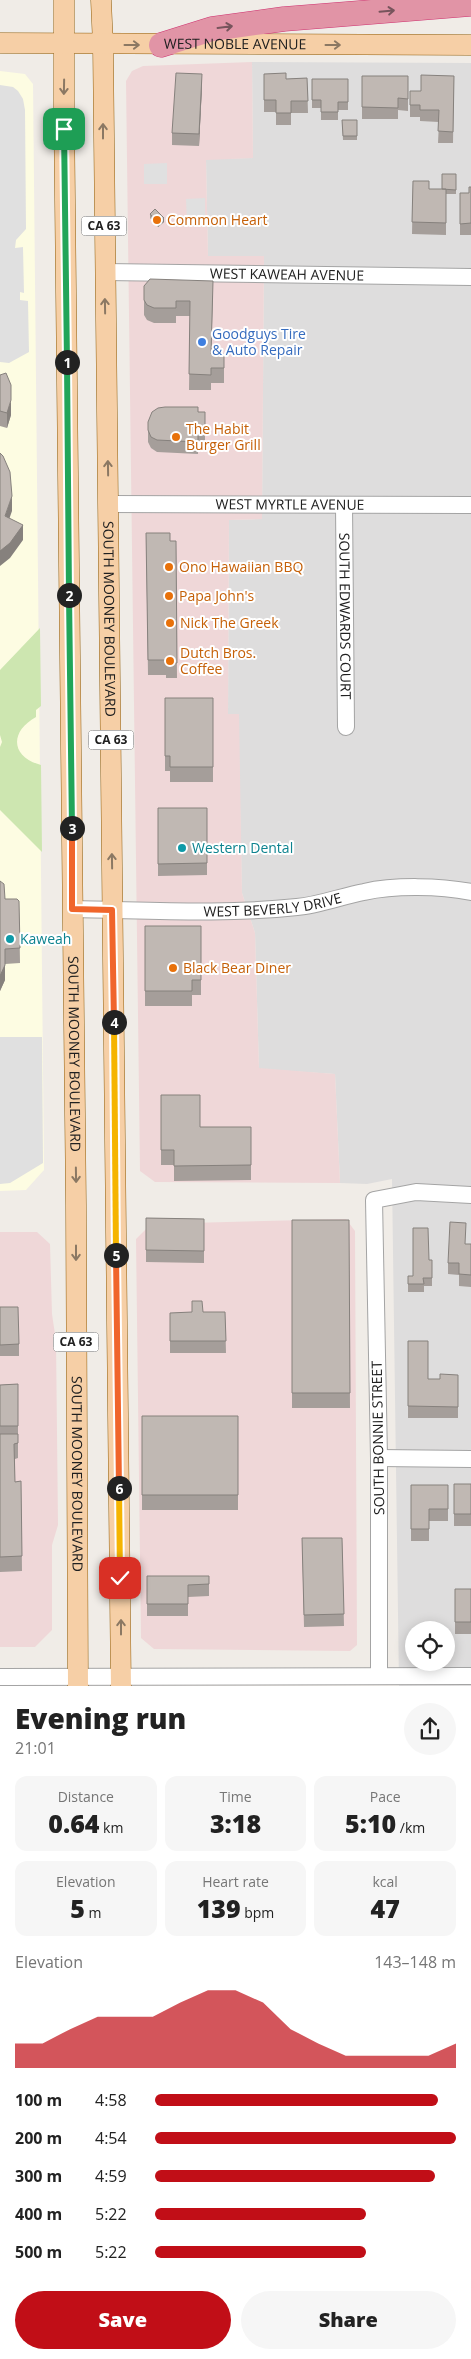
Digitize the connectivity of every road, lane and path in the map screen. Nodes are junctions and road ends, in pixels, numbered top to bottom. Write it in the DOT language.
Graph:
graph roads {
  1 [pos="64,0"];
  2 [pos="100,0"];
  3 [pos="471,4"];
  4 [pos="0,43"];
  5 [pos="65,45"];
  6 [pos="103,45"];
  7 [pos="162,45"];
  8 [pos="471,45"];
  9 [pos="105,272"];
  10 [pos="471,277"];
  11 [pos="109,504"];
  12 [pos="344,505"];
  13 [pos="471,506"];
  14 [pos="346,727"];
  15 [pos="471,892"];
  16 [pos="72,909"];
  17 [pos="112,910"];
  18 [pos="471,1195"];
  19 [pos="379,1458"];
  20 [pos="471,1458"];
  21 [pos="379,1676"];
  22 [pos="471,1676"];
  23 [pos="0,1677"];
  24 [pos="78,1681"];
  25 [pos="121,1681"];
  1 -- 5 [label="main road, SOUTH MOONEY BOULEVARD / CA 63"];
  2 -- 6 [label="main road, SOUTH MOONEY BOULEVARD"];
  7 -- 3 [label="highway, one-way"];
  4 -- 5 [label="main road, WEST NOBLE AVENUE"];
  5 -- 6 [label="main road, WEST NOBLE AVENUE"];
  5 -- 16 [label="main road, SOUTH MOONEY BOULEVARD / CA 63, one-way"];
  6 -- 7 [label="main road, WEST NOBLE AVENUE, one-way"];
  9 -- 6 [label="main road, SOUTH MOONEY BOULEVARD / CA 63, one-way"];
  7 -- 8 [label="main road, WEST NOBLE AVENUE, one-way"];
  9 -- 10 [label="street, WEST KAWEAH AVENUE"];
  11 -- 9 [label="main road, SOUTH MOONEY BOULEVARD / CA 63, one-way"];
  11 -- 12 [label="street, WEST MYRTLE AVENUE"];
  17 -- 11 [label="main road, SOUTH MOONEY BOULEVARD / CA 63, one-way"];
  12 -- 13 [label="street, WEST MYRTLE AVENUE"];
  12 -- 14 [label="street, SOUTH EDWARDS COURT"];
  15 -- 17 [label="street, WEST BEVERLY DRIVE"];
  16 -- 17 [label="street, WEST BEVERLY DRIVE"];
  16 -- 24 [label="main road, SOUTH MOONEY BOULEVARD / CA 63, one-way"];
  25 -- 17 [label="main road, SOUTH MOONEY BOULEVARD / CA 63, one-way"];
  18 -- 19 [label="street, SOUTH BONNIE STREET"];
  19 -- 20 [label="street"];
  19 -- 21 [label="street, SOUTH BONNIE STREET"];
  21 -- 22 [label="street"];
  21 -- 25 [label="street"];
  23 -- 24 [label="street"];
  24 -- 25 [label="street"];
}
